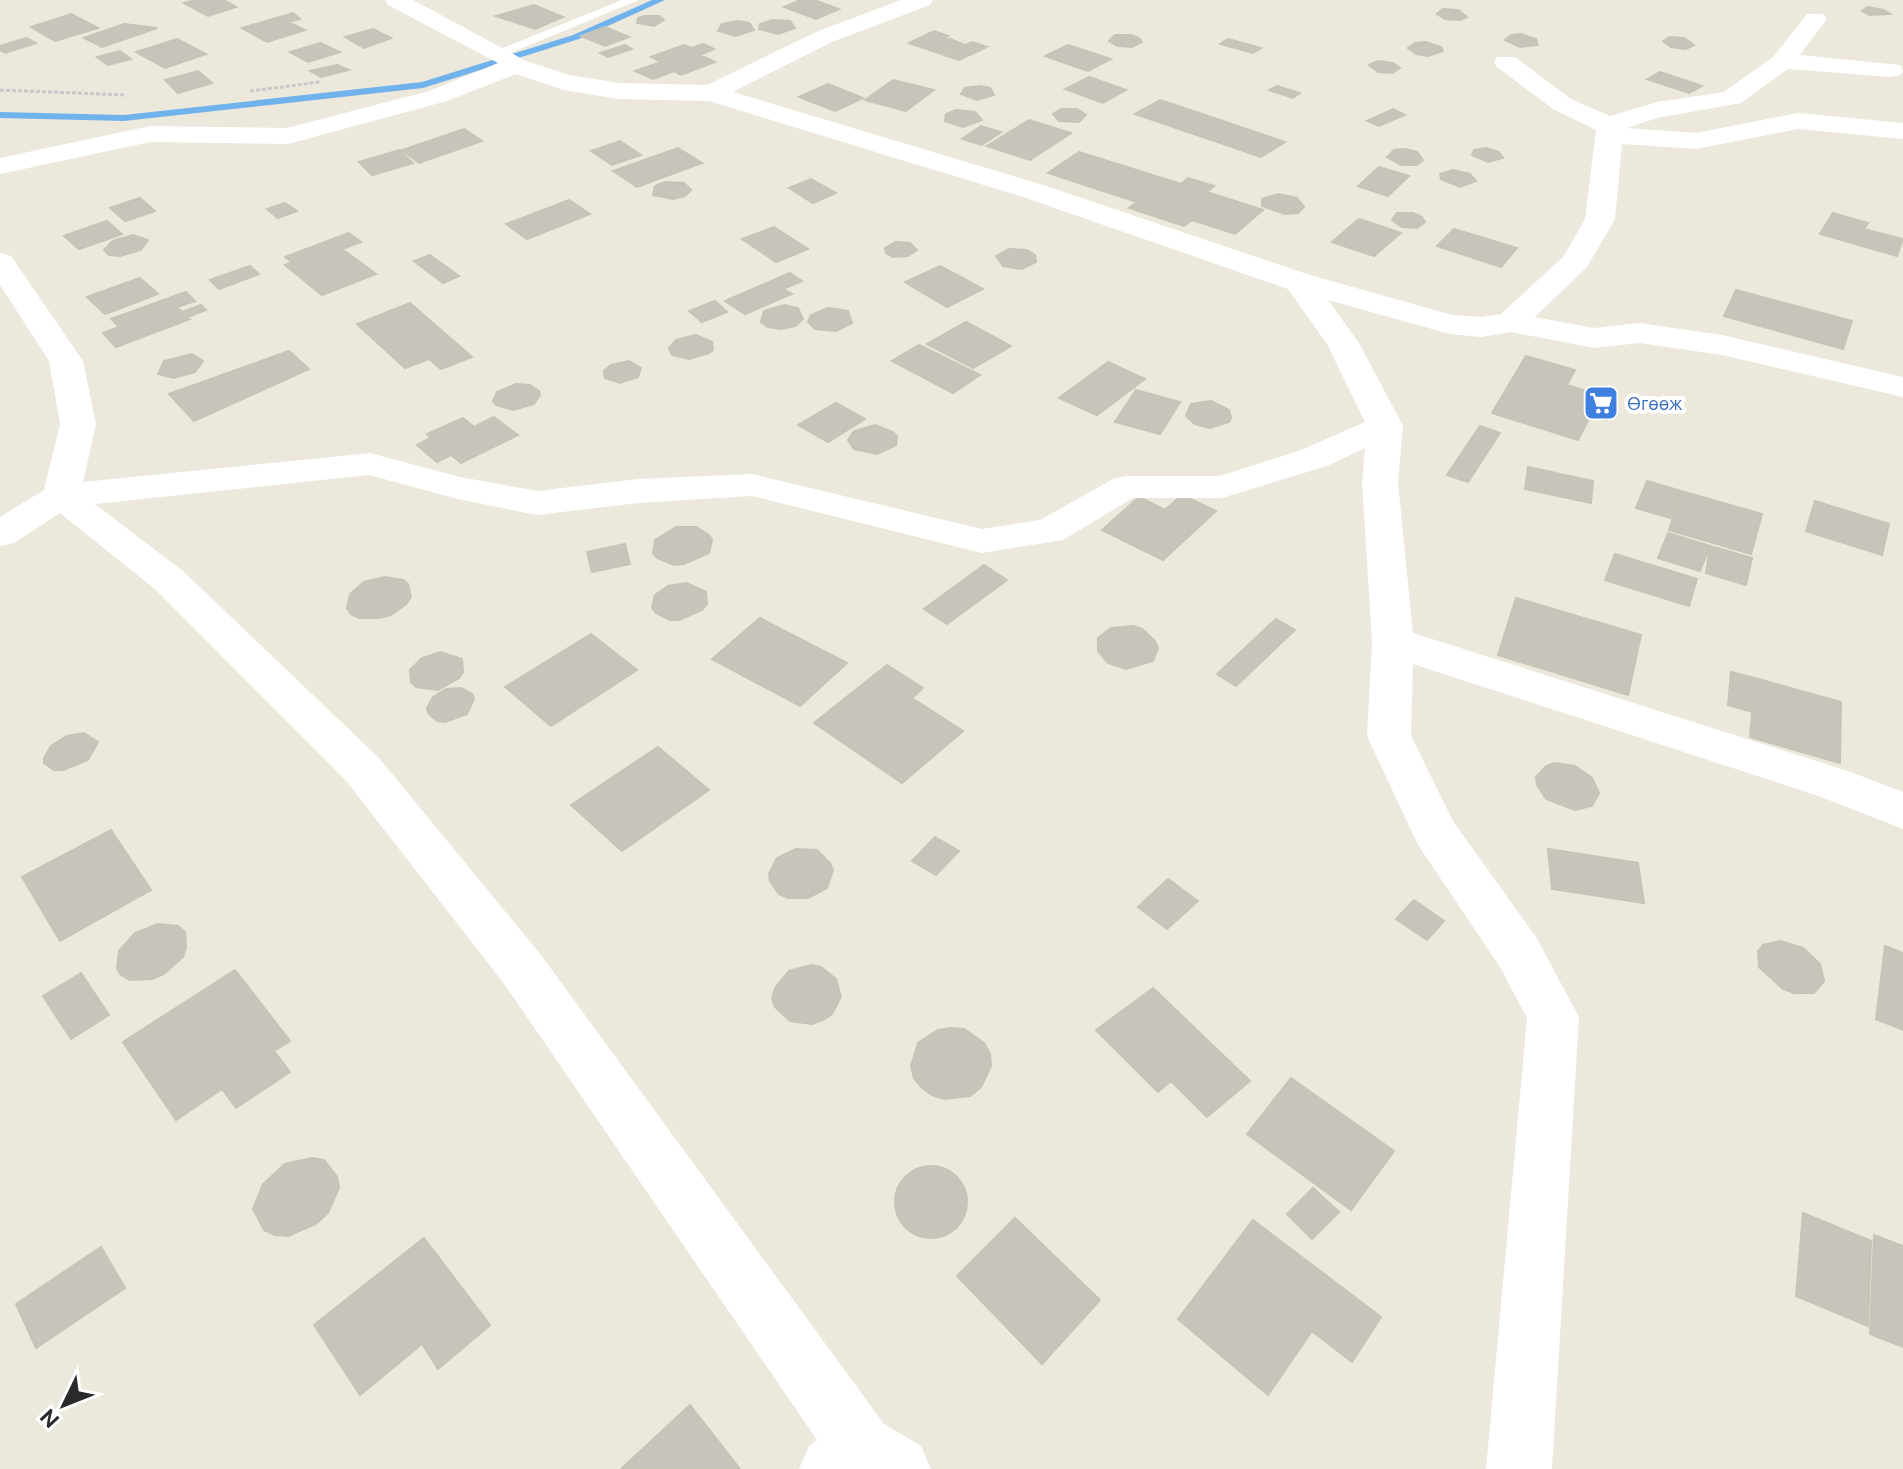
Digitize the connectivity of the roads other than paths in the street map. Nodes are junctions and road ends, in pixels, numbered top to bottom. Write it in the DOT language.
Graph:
graph roads {
  1 [pos="396,0"];
  2 [pos="633,0"];
  3 [pos="922,0"];
  4 [pos="1815,19"];
  5 [pos="507,59"];
  6 [pos="1783,61"];
  7 [pos="1506,62"];
  8 [pos="1891,70"];
  9 [pos="711,93"];
  10 [pos="1610,130"];
  11 [pos="1903,131"];
  12 [pos="0,166"];
  13 [pos="0,262"];
  14 [pos="1299,282"];
  15 [pos="1511,322"];
  16 [pos="1903,387"];
  17 [pos="1385,426"];
  18 [pos="61,496"];
  19 [pos="0,534"];
  20 [pos="1393,642"];
  21 [pos="1903,811"];
  22 [pos="864,1462"];
  23 [pos="1519,1469"];
  1 -- 5 [label="street"];
  2 -- 5 [label="lane"];
  3 -- 9 [label="street"];
  4 -- 6 [label="street"];
  5 -- 9 [label="street"];
  5 -- 12 [label="street"];
  6 -- 8 [label="street"];
  6 -- 10 [label="street"];
  7 -- 10 [label="street"];
  9 -- 14 [label="street"];
  10 -- 11 [label="street"];
  10 -- 15 [label="street"];
  13 -- 18 [label="street"];
  14 -- 15 [label="street"];
  14 -- 17 [label="street"];
  15 -- 16 [label="street"];
  17 -- 18 [label="street"];
  17 -- 20 [label="street"];
  18 -- 19 [label="street"];
  18 -- 22 [label="street"];
  20 -- 21 [label="street"];
  20 -- 23 [label="street"];
}
